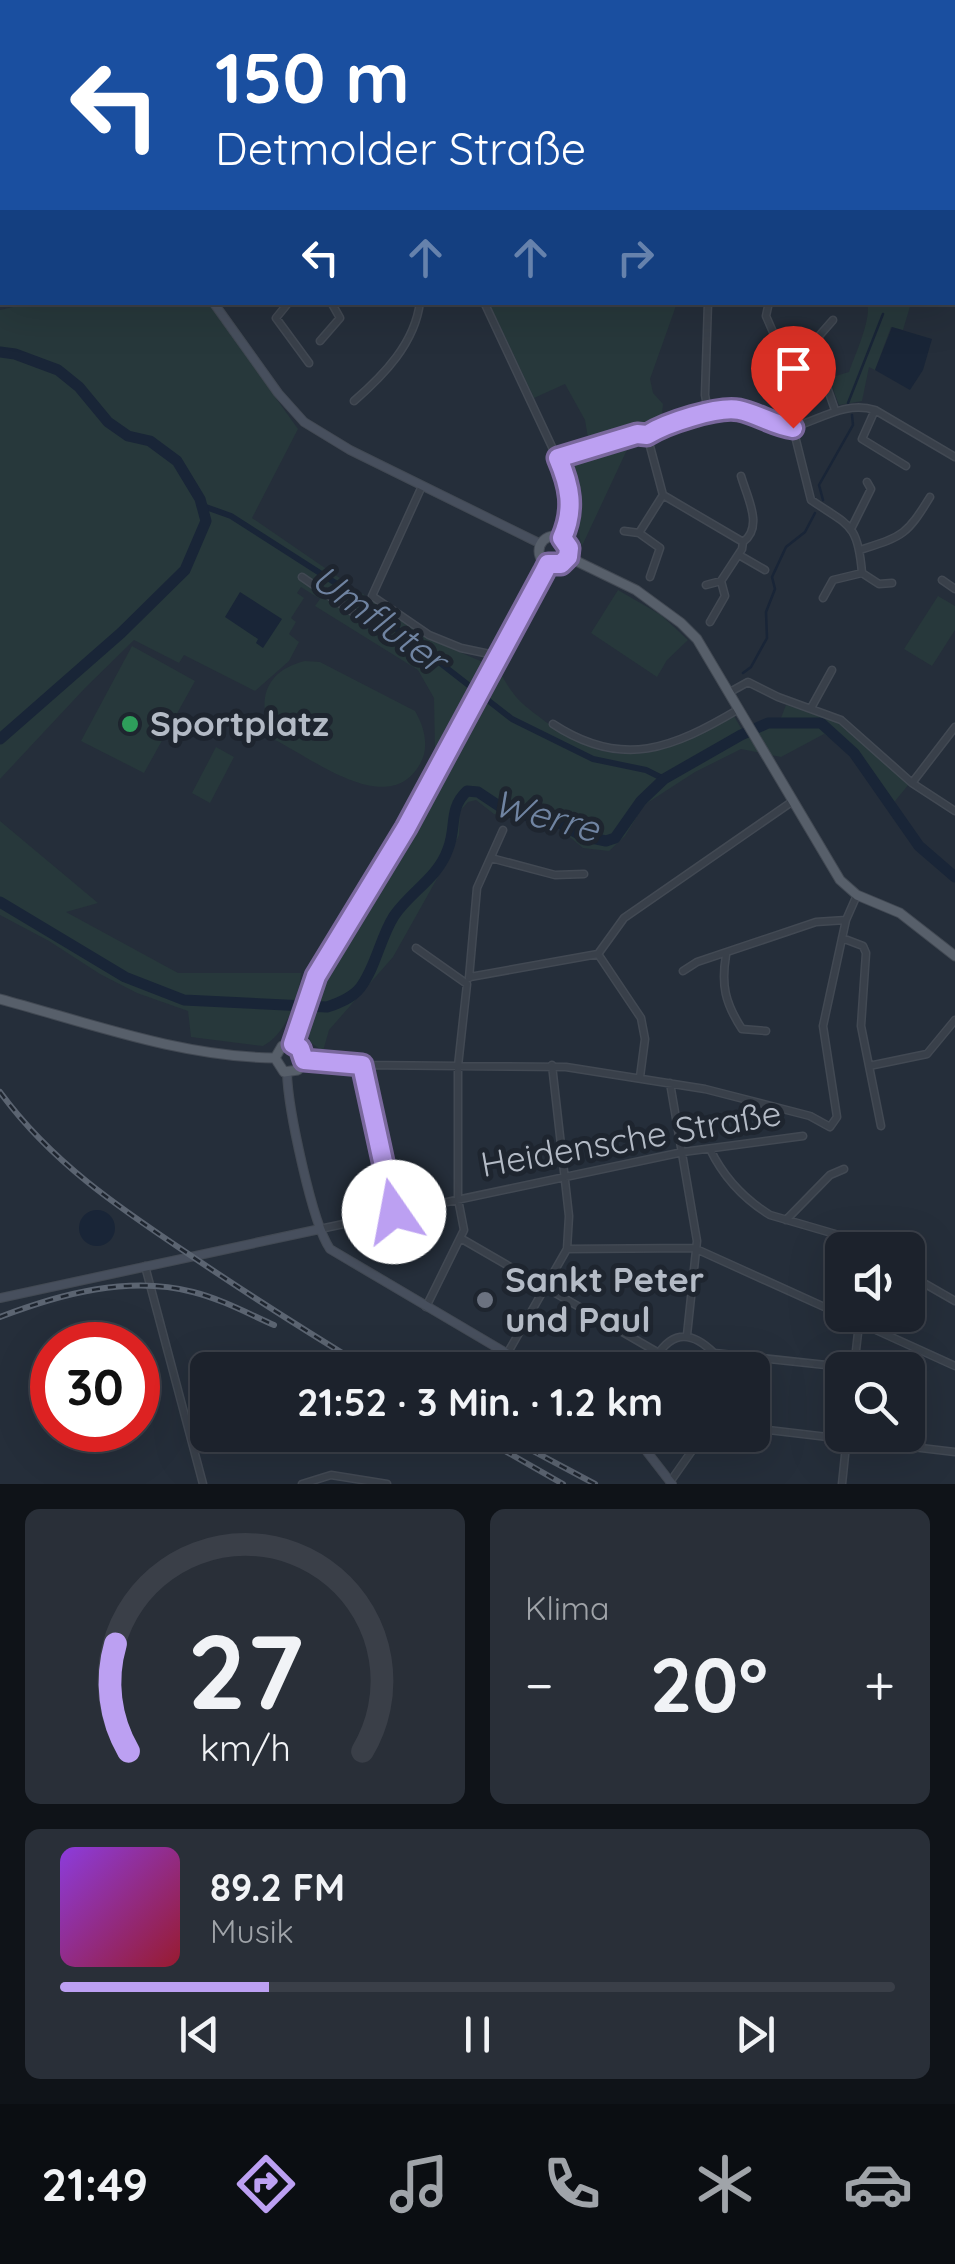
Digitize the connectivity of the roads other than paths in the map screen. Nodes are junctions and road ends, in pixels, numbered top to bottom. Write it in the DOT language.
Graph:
graph roads {
  1 [pos="214,305"];
  2 [pos="287,305"];
  3 [pos="333,305"];
  4 [pos="419,305"];
  5 [pos="485,305"];
  6 [pos="708,305"];
  7 [pos="768,305"];
  8 [pos="832,320"];
  9 [pos="320,341"];
  10 [pos="812,344"];
  11 [pos="309,362"];
  12 [pos="819,362"];
  13 [pos="806,365"];
  14 [pos="354,401"];
  15 [pos="835,410"];
  16 [pos="875,410"];
  17 [pos="708,411"];
  18 [pos="793,428"];
  19 [pos="647,435"];
  20 [pos="955,457"];
  21 [pos="558,458"];
  22 [pos="906,466"];
  23 [pos="741,476"];
  24 [pos="867,482"];
  25 [pos="422,486"];
  26 [pos="663,496"];
  27 [pos="930,497"];
  28 [pos="852,527"];
  29 [pos="624,531"];
  30 [pos="638,533"];
  31 [pos="562,538"];
  32 [pos="743,542"];
  33 [pos="541,544"];
  34 [pos="860,550"];
  35 [pos="739,555"];
  36 [pos="568,557"];
  37 [pos="548,564"];
  38 [pos="765,570"];
  39 [pos="862,572"];
  40 [pos="302,577"];
  41 [pos="650,577"];
  42 [pos="942,580"];
  43 [pos="721,582"];
  44 [pos="892,584"];
  45 [pos="706,585"];
  46 [pos="955,589"];
  47 [pos="824,598"];
  48 [pos="357,615"];
  49 [pos="710,622"];
  50 [pos="499,656"];
  51 [pos="832,670"];
  52 [pos="730,692"];
  53 [pos="740,708"];
  54 [pos="811,708"];
  55 [pos="553,724"];
  56 [pos="955,727"];
  57 [pos="912,783"];
  58 [pos="794,801"];
  59 [pos="955,811"];
  60 [pos="503,830"];
  61 [pos="491,858"];
  62 [pos="584,874"];
  63 [pos="857,895"];
  64 [pos="846,920"];
  65 [pos="842,938"];
  66 [pos="416,948"];
  67 [pos="598,954"];
  68 [pos="726,955"];
  69 [pos="955,956"];
  70 [pos="683,970"];
  71 [pos="468,980"];
  72 [pos="0,998"];
  73 [pos="955,1020"];
  74 [pos="766,1031"];
  75 [pos="293,1044"];
  76 [pos="274,1058"];
  77 [pos="304,1060"];
  78 [pos="362,1065"];
  79 [pos="552,1065"];
  80 [pos="458,1066"];
  81 [pos="868,1066"];
  82 [pos="287,1073"];
  83 [pos="640,1077"];
  84 [pos="670,1083"];
  85 [pos="881,1126"];
  86 [pos="804,1136"];
  87 [pos="710,1149"];
  88 [pos="683,1152"];
  89 [pos="844,1169"];
  90 [pos="562,1177"];
  91 [pos="458,1199"];
  92 [pos="394,1212"];
  93 [pos="786,1220"];
  94 [pos="320,1229"];
  95 [pos="828,1232"];
  96 [pos="462,1238"];
  97 [pos="694,1248"];
  98 [pos="566,1249"];
  99 [pos="145,1266"];
  100 [pos="925,1284"];
  101 [pos="547,1287"];
  102 [pos="0,1298"];
  103 [pos="955,1301"];
  104 [pos="426,1307"];
  105 [pos="825,1307"];
  106 [pos="888,1332"];
  107 [pos="687,1336"];
  108 [pos="505,1352"];
  109 [pos="509,1352"];
  110 [pos="658,1352"];
  111 [pos="713,1352"];
  112 [pos="770,1359"];
  113 [pos="954,1364"];
  114 [pos="825,1366"];
  115 [pos="770,1430"];
  116 [pos="825,1435"];
  117 [pos="925,1448"];
  118 [pos="647,1452"];
  119 [pos="692,1452"];
  120 [pos="845,1452"];
  121 [pos="954,1452"];
  122 [pos="671,1483"];
  123 [pos="204,1484"];
  124 [pos="302,1484"];
  125 [pos="386,1484"];
  126 [pos="842,1484"];
  1 -- 25 [label="main road"];
  2 -- 11 [label="street"];
  3 -- 9 [label="street"];
  4 -- 14 [label="street"];
  5 -- 21 [label="street"];
  6 -- 17 [label="street"];
  7 -- 10 [label="street"];
  8 -- 10 [label="street"];
  10 -- 12 [label="street"];
  12 -- 13 [label="street"];
  12 -- 15 [label="street"];
  15 -- 16 [label="street"];
  15 -- 18 [label="street"];
  16 -- 20 [label="street"];
  16 -- 22 [label="street"];
  17 -- 18 [label="street"];
  17 -- 19 [label="street"];
  18 -- 28 [label="street"];
  19 -- 21 [label="street"];
  19 -- 26 [label="street"];
  21 -- 31 [label="street"];
  23 -- 32 [label="street"];
  24 -- 28 [label="street"];
  25 -- 33 [label="main road"];
  25 -- 50 [label="street"];
  26 -- 30 [label="street"];
  26 -- 32 [label="street"];
  27 -- 34 [label="street"];
  28 -- 34 [label="street"];
  29 -- 30 [label="street"];
  30 -- 41 [label="street"];
  31 -- 33 [label="main road"];
  31 -- 36 [label="main road"];
  32 -- 35 [label="street"];
  33 -- 37 [label="main road"];
  34 -- 39 [label="street"];
  35 -- 38 [label="street"];
  35 -- 43 [label="street"];
  36 -- 37 [label="main road"];
  36 -- 52 [label="main road"];
  37 -- 50 [label="main road"];
  39 -- 44 [label="street"];
  39 -- 47 [label="street"];
  40 -- 48 [label="street"];
  42 -- 46 [label="street"];
  43 -- 45 [label="street"];
  43 -- 49 [label="street"];
  50 -- 75 [label="main road"];
  51 -- 54 [label="street"];
  52 -- 53 [label="main road"];
  52 -- 54 [label="street"];
  53 -- 55 [label="street"];
  53 -- 58 [label="main road"];
  54 -- 57 [label="street"];
  56 -- 57 [label="street"];
  57 -- 59 [label="street"];
  58 -- 63 [label="main road"];
  58 -- 67 [label="street"];
  60 -- 61 [label="street"];
  61 -- 62 [label="street"];
  61 -- 71 [label="street"];
  63 -- 64 [label="street"];
  63 -- 69 [label="main road"];
  64 -- 65 [label="street"];
  64 -- 68 [label="street"];
  65 -- 81 [label="street"];
  65 -- 84 [label="street"];
  66 -- 71 [label="street"];
  67 -- 71 [label="street"];
  67 -- 83 [label="street"];
  68 -- 70 [label="street"];
  68 -- 74 [label="street"];
  71 -- 80 [label="street"];
  72 -- 76 [label="main road"];
  73 -- 81 [label="street"];
  75 -- 76 [label="main road"];
  75 -- 77 [label="main road"];
  76 -- 82 [label="main road"];
  77 -- 78 [label="street"];
  77 -- 82 [label="main road"];
  78 -- 80 [label="street"];
  78 -- 92 [label="street"];
  79 -- 80 [label="street"];
  79 -- 83 [label="street"];
  79 -- 90 [label="street"];
  80 -- 91 [label="street"];
  81 -- 85 [label="street"];
  82 -- 94 [label="main road"];
  83 -- 84 [label="street"];
  84 -- 88 [label="street"];
  86 -- 87 [label="street, Heidensche Straße"];
  87 -- 88 [label="street, Heidensche Straße"];
  87 -- 93 [label="street"];
  88 -- 90 [label="street, Heidensche Straße"];
  88 -- 97 [label="street"];
  89 -- 93 [label="street"];
  90 -- 91 [label="street, Heidensche Straße"];
  90 -- 98 [label="street"];
  91 -- 92 [label="street, Heidensche Straße"];
  91 -- 96 [label="street"];
  92 -- 94 [label="street, Heidensche Straße"];
  93 -- 95 [label="street"];
  94 -- 99 [label="main road, Heidensche Straße"];
  94 -- 104 [label="main road"];
  96 -- 101 [label="street"];
  96 -- 104 [label="street"];
  97 -- 98 [label="street"];
  97 -- 105 [label="street"];
  97 -- 107 [label="street"];
  98 -- 101 [label="street"];
  99 -- 102 [label="main road, Heidensche Straße"];
  99 -- 123 [label="street"];
  100 -- 103 [label="street"];
  101 -- 109 [label="street"];
  101 -- 110 [label="street"];
  104 -- 108 [label="main road"];
  106 -- 113 [label="street"];
  107 -- 110 [label="street"];
  107 -- 111 [label="street"];
  112 -- 114 [label="street"];
  115 -- 116 [label="street"];
  117 -- 121 [label="street"];
  118 -- 122 [label="main road"];
  119 -- 122 [label="street"];
  120 -- 126 [label="street"];
  124 -- 125 [label="street"];
}
